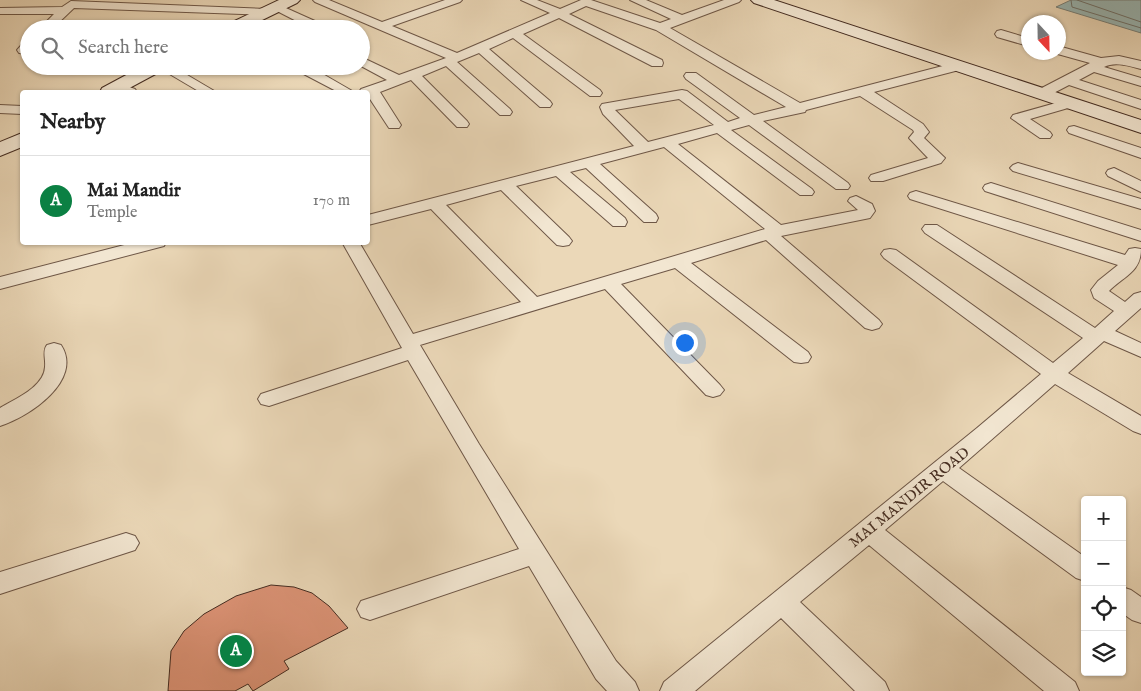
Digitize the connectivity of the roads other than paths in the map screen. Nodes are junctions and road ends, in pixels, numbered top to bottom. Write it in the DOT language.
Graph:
graph roads {
  1 [pos="9,0"];
  2 [pos="319,0"];
  3 [pos="456,0"];
  4 [pos="527,0"];
  5 [pos="636,0"];
  6 [pos="735,0"];
  7 [pos="758,0"];
  8 [pos="584,1"];
  9 [pos="71,5"];
  10 [pos="279,6"];
  11 [pos="0,10"];
  12 [pos="559,13"];
  13 [pos="682,19"];
  14 [pos="55,20"];
  15 [pos="256,20"];
  16 [pos="305,20"];
  17 [pos="367,20"];
  18 [pos="370,21"];
  19 [pos="382,26"];
  20 [pos="660,27"];
  21 [pos="514,33"];
  22 [pos="1002,34"];
  23 [pos="1021,40"];
  24 [pos="480,47"];
  25 [pos="1066,53"];
  26 [pos="453,60"];
  27 [pos="657,63"];
  28 [pos="1096,64"];
  29 [pos="1141,65"];
  30 [pos="370,66"];
  31 [pos="958,66"];
  32 [pos="413,74"];
  33 [pos="143,75"];
  34 [pos="178,75"];
  35 [pos="316,75"];
  36 [pos="691,76"];
  37 [pos="398,80"];
  38 [pos="1068,80"];
  39 [pos="1141,82"];
  40 [pos="121,90"];
  41 [pos="205,90"];
  42 [pos="343,90"];
  43 [pos="370,91"];
  44 [pos="370,92"];
  45 [pos="594,92"];
  46 [pos="864,92"];
  47 [pos="1041,94"];
  48 [pos="1070,103"];
  49 [pos="545,104"];
  50 [pos="1141,105"];
  51 [pos="0,109"];
  52 [pos="800,109"];
  53 [pos="20,110"];
  54 [pos="505,112"];
  55 [pos="752,121"];
  56 [pos="394,124"];
  57 [pos="462,124"];
  58 [pos="1141,127"];
  59 [pos="723,128"];
  60 [pos="1074,130"];
  61 [pos="1045,135"];
  62 [pos="20,140"];
  63 [pos="667,142"];
  64 [pos="645,148"];
  65 [pos="0,150"];
  66 [pos="1141,153"];
  67 [pos="590,163"];
  68 [pos="1018,168"];
  69 [pos="560,171"];
  70 [pos="1114,173"];
  71 [pos="877,178"];
  72 [pos="505,185"];
  73 [pos="842,186"];
  74 [pos="1141,187"];
  75 [pos="991,188"];
  76 [pos="806,192"];
  77 [pos="916,196"];
  78 [pos="856,201"];
  79 [pos="435,203"];
  80 [pos="1141,204"];
  81 [pos="650,218"];
  82 [pos="370,219"];
  83 [pos="619,222"];
  84 [pos="931,229"];
  85 [pos="773,233"];
  86 [pos="1141,237"];
  87 [pos="563,241"];
  88 [pos="146,245"];
  89 [pos="352,245"];
  90 [pos="890,254"];
  91 [pos="678,261"];
  92 [pos="1131,262"];
  93 [pos="608,282"];
  94 [pos="0,283"];
  95 [pos="533,304"];
  96 [pos="1133,304"];
  97 [pos="872,324"];
  98 [pos="1099,334"];
  99 [pos="411,346"];
  100 [pos="54,349"];
  101 [pos="1141,351"];
  102 [pos="801,357"];
  103 [pos="1054,374"];
  104 [pos="713,390"];
  105 [pos="270,399"];
  106 [pos="0,418"];
  107 [pos="1141,426"];
  108 [pos="943,469"];
  109 [pos="868,530"];
  110 [pos="126,542"];
  111 [pos="535,554"];
  112 [pos="1081,568"];
  113 [pos="0,583"];
  114 [pos="1126,601"];
  115 [pos="782,602"];
  116 [pos="370,610"];
  117 [pos="1141,612"];
  118 [pos="625,691"];
  119 [pos="674,691"];
  120 [pos="875,691"];
  121 [pos="1065,691"];
  1 -- 11 [label="street"];
  2 -- 17 [label="street"];
  3 -- 19 [label="street"];
  4 -- 12 [label="street"];
  5 -- 13 [label="street"];
  6 -- 13 [label="street"];
  7 -- 31 [label="main road"];
  8 -- 12 [label="street"];
  8 -- 20 [label="street"];
  9 -- 10 [label="street"];
  9 -- 11 [label="street"];
  9 -- 14 [label="street"];
  10 -- 15 [label="main road"];
  10 -- 16 [label="street"];
  12 -- 21 [label="street"];
  12 -- 27 [label="street"];
  13 -- 20 [label="street"];
  18 -- 19 [label="street"];
  19 -- 26 [label="street"];
  20 -- 52 [label="street"];
  21 -- 24 [label="street"];
  21 -- 45 [label="street"];
  22 -- 23 [label="street"];
  24 -- 26 [label="street"];
  24 -- 49 [label="street"];
  25 -- 28 [label="street"];
  26 -- 32 [label="street"];
  26 -- 54 [label="street"];
  28 -- 29 [label="street"];
  28 -- 38 [label="street"];
  28 -- 39 [label="street"];
  30 -- 37 [label="street"];
  31 -- 46 [label="street"];
  31 -- 47 [label="main road"];
  32 -- 37 [label="street"];
  32 -- 57 [label="street"];
  33 -- 40 [label="main road"];
  34 -- 41 [label="street"];
  35 -- 42 [label="street"];
  36 -- 55 [label="street"];
  37 -- 43 [label="street"];
  38 -- 47 [label="street"];
  38 -- 50 [label="street"];
  44 -- 56 [label="street"];
  46 -- 52 [label="street"];
  46 -- 71 [label="street"];
  47 -- 48 [label="main road"];
  48 -- 58 [label="main road"];
  48 -- 61 [label="street"];
  51 -- 53 [label="street"];
  52 -- 55 [label="street"];
  55 -- 59 [label="street"];
  55 -- 73 [label="street"];
  59 -- 63 [label="street"];
  59 -- 64 [label="street"];
  59 -- 76 [label="street"];
  60 -- 66 [label="street"];
  62 -- 65 [label="main road"];
  63 -- 64 [label="street"];
  63 -- 85 [label="street"];
  64 -- 67 [label="street"];
  67 -- 69 [label="street"];
  67 -- 81 [label="street"];
  68 -- 80 [label="street"];
  69 -- 72 [label="street"];
  69 -- 83 [label="street"];
  70 -- 74 [label="street"];
  72 -- 79 [label="street"];
  72 -- 87 [label="street"];
  75 -- 86 [label="street"];
  77 -- 92 [label="street"];
  78 -- 85 [label="street"];
  79 -- 82 [label="street"];
  79 -- 95 [label="street"];
  84 -- 98 [label="street"];
  85 -- 91 [label="street"];
  85 -- 97 [label="street"];
  86 -- 92 [label="street"];
  88 -- 94 [label="street"];
  89 -- 99 [label="street"];
  90 -- 103 [label="street"];
  91 -- 93 [label="street"];
  91 -- 102 [label="street"];
  92 -- 96 [label="street"];
  93 -- 95 [label="street"];
  93 -- 104 [label="street"];
  95 -- 99 [label="street"];
  96 -- 98 [label="street, MAI MANDIR ROAD"];
  98 -- 101 [label="street"];
  98 -- 103 [label="street, MAI MANDIR ROAD"];
  99 -- 105 [label="street"];
  99 -- 111 [label="street"];
  100 -- 106 [label="street"];
  103 -- 107 [label="street"];
  103 -- 108 [label="street, MAI MANDIR ROAD"];
  108 -- 109 [label="street, MAI MANDIR ROAD"];
  108 -- 112 [label="street"];
  109 -- 115 [label="street, MAI MANDIR ROAD"];
  109 -- 121 [label="street"];
  110 -- 113 [label="street"];
  111 -- 116 [label="street"];
  111 -- 118 [label="street"];
  114 -- 117 [label="street"];
  115 -- 119 [label="street, MAI MANDIR ROAD"];
  115 -- 120 [label="street"];
}
